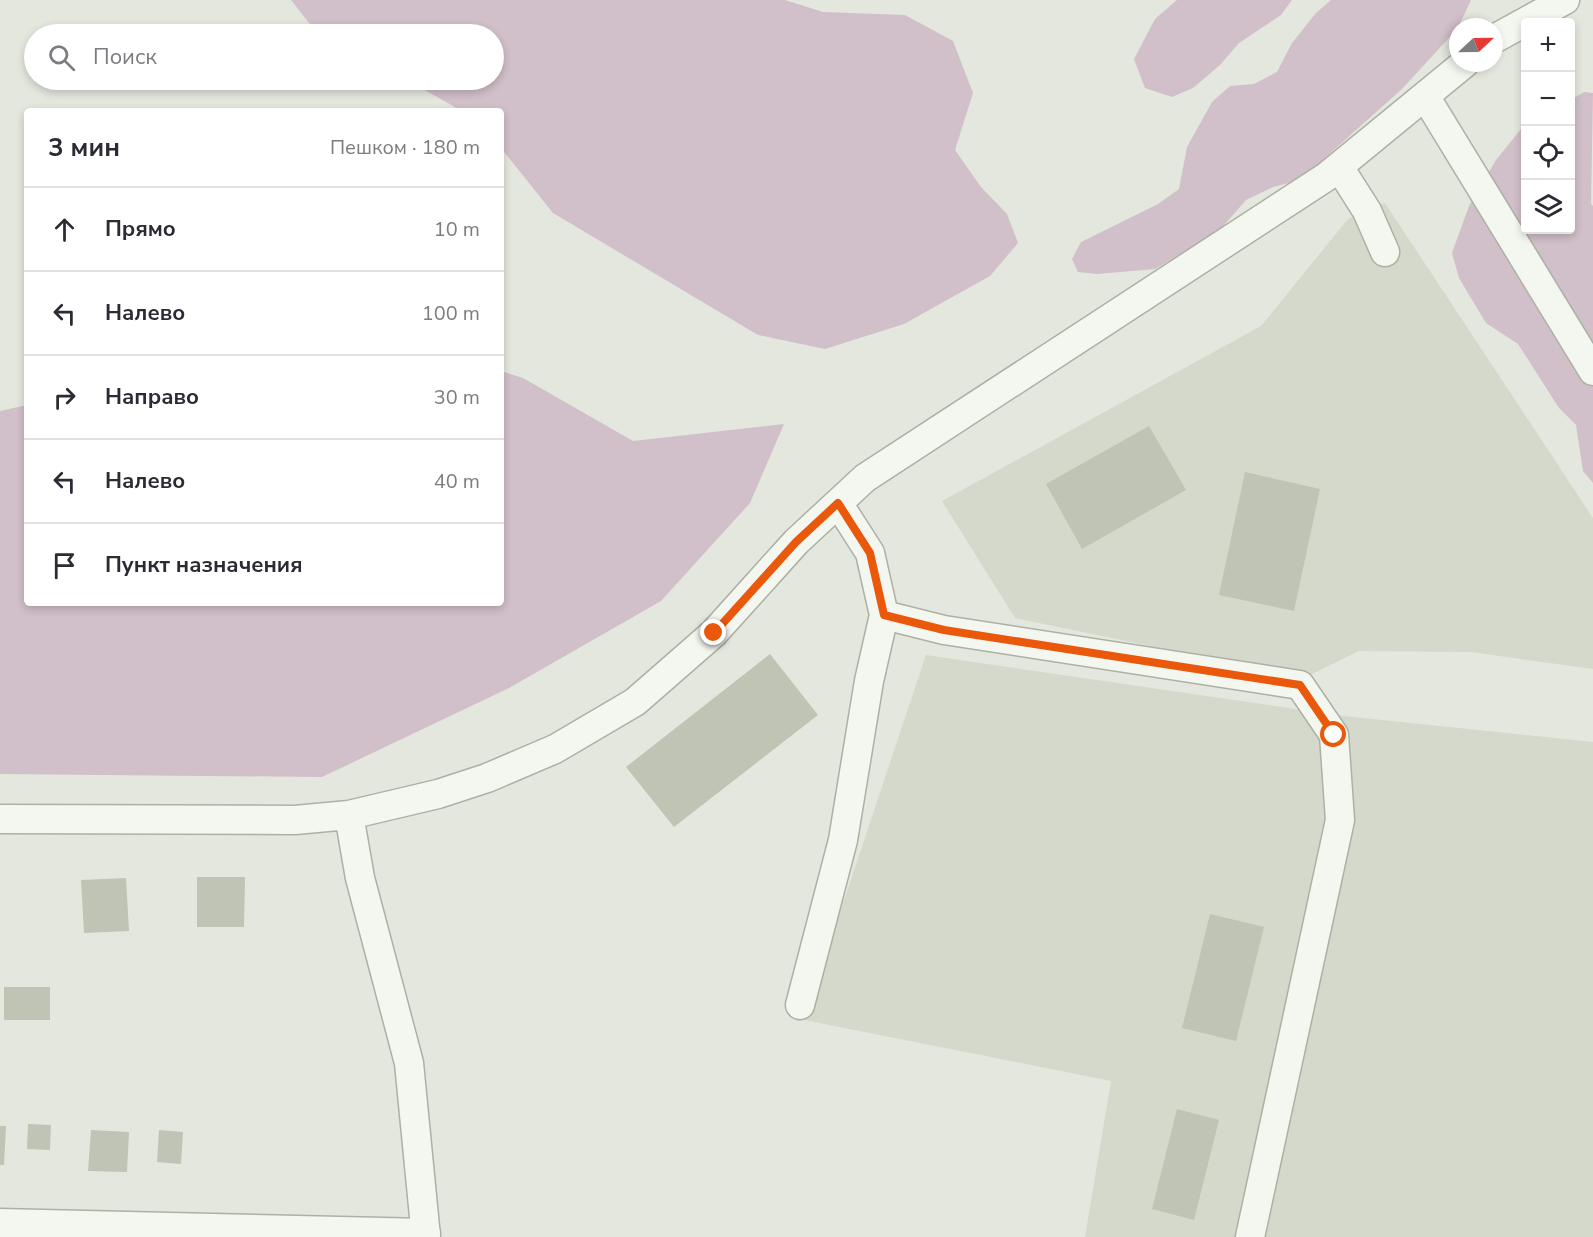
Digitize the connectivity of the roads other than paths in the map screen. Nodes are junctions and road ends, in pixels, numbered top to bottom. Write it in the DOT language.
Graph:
graph roads {
  1 [pos="1565,0"];
  2 [pos="1503,34"];
  3 [pos="1454,72"];
  4 [pos="1425,96"];
  5 [pos="1339,167"];
  6 [pos="1385,252"];
  7 [pos="1593,371"];
  8 [pos="838,503"];
  9 [pos="884,615"];
  10 [pos="349,815"];
  11 [pos="0,819"];
  12 [pos="800,1005"];
  13 [pos="0,1223"];
  14 [pos="426,1235"];
  15 [pos="1250,1237"];
  1 -- 2 [label="street"];
  3 -- 4 [label="street"];
  4 -- 5 [label="street"];
  4 -- 7 [label="street"];
  5 -- 6 [label="street"];
  5 -- 8 [label="street"];
  8 -- 9 [label="street"];
  8 -- 10 [label="street"];
  9 -- 12 [label="street"];
  9 -- 15 [label="street"];
  10 -- 11 [label="street"];
  10 -- 14 [label="street"];
  13 -- 14 [label="street"];
}
